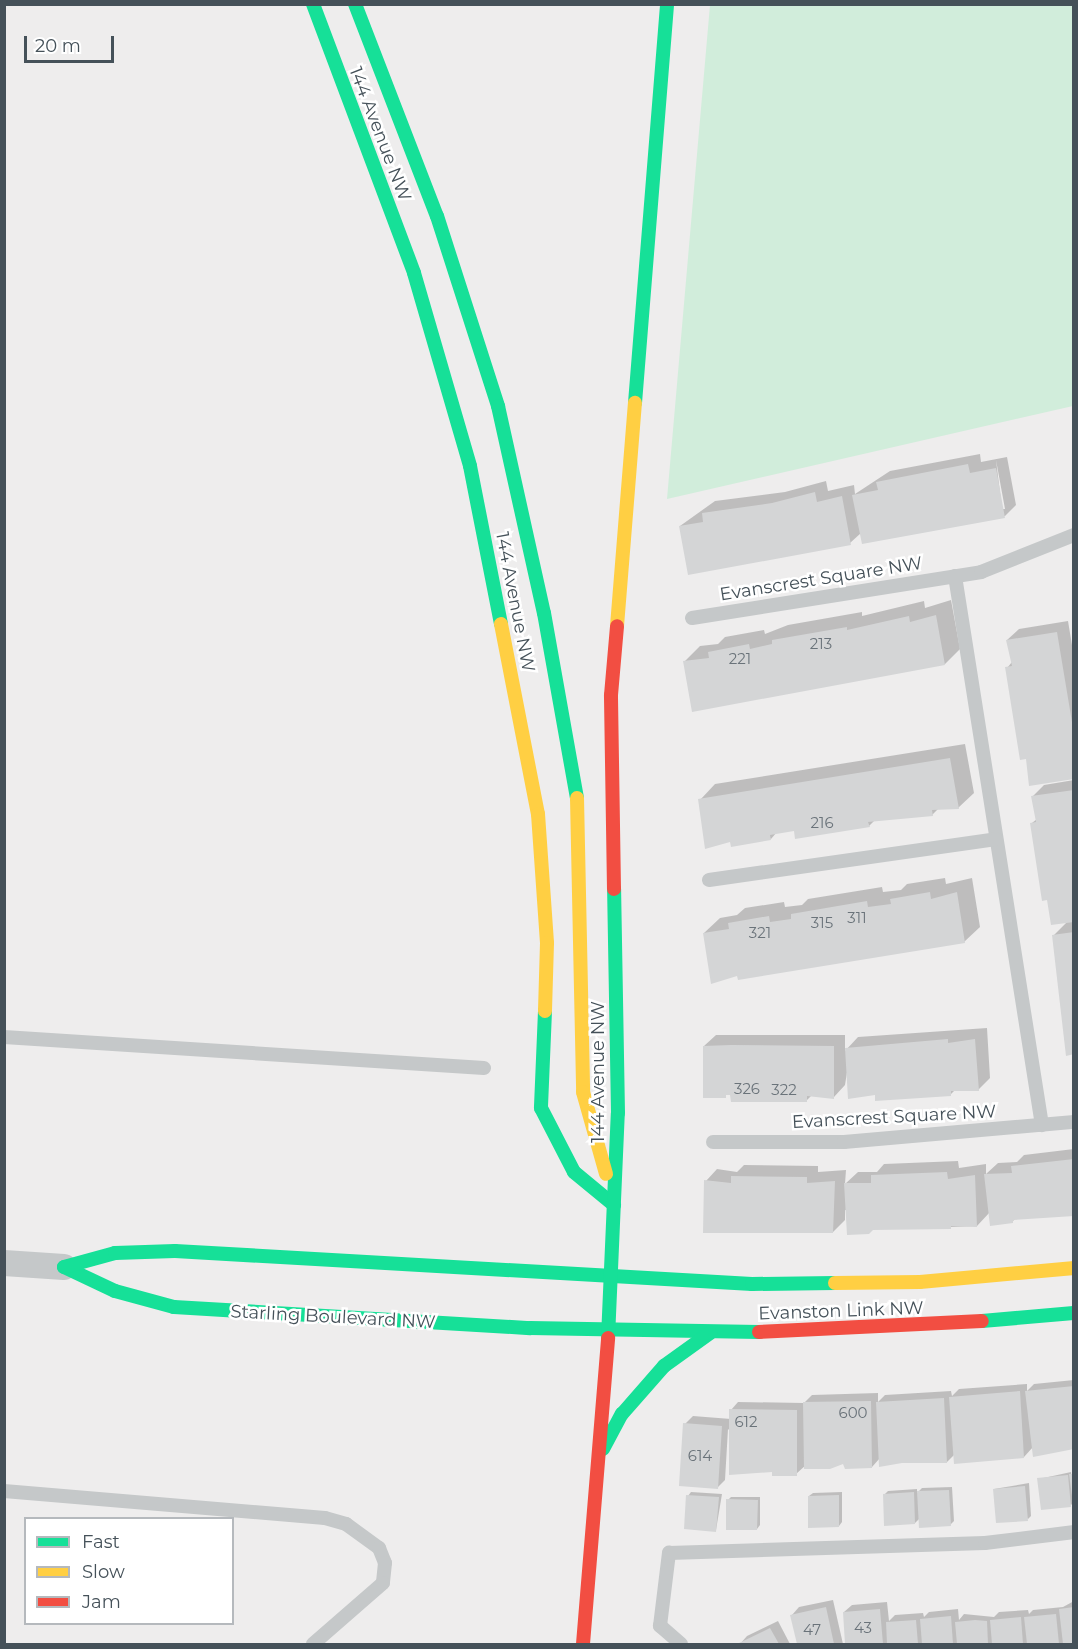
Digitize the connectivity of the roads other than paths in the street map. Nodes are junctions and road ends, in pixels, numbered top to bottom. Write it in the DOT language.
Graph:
graph roads {
  1 [pos="313,4"];
  2 [pos="355,4"];
  3 [pos="666,4"];
  4 [pos="1074,535"];
  5 [pos="955,576"];
  6 [pos="692,618"];
  7 [pos="996,839"];
  8 [pos="709,880"];
  9 [pos="4,1037"];
  10 [pos="484,1068"];
  11 [pos="1074,1122"];
  12 [pos="1042,1125"];
  13 [pos="713,1142"];
  14 [pos="614,1205"];
  15 [pos="4,1263"];
  16 [pos="64,1267"];
  17 [pos="1074,1268"];
  18 [pos="613,1276"];
  19 [pos="1074,1313"];
  20 [pos="608,1331"];
  21 [pos="710,1333"];
  22 [pos="600,1455"];
  23 [pos="4,1491"];
  24 [pos="1074,1532"];
  25 [pos="313,1644"];
  26 [pos="583,1644"];
  27 [pos="681,1644"];
  1 -- 14 [label="main road, 144 Avenue NW"];
  2 -- 14 [label="main road, 144 Avenue NW"];
  3 -- 14 [label="main road, 144 Avenue NW"];
  4 -- 5 [label="lane, Evanscrest Square NW"];
  5 -- 6 [label="lane, Evanscrest Square NW"];
  5 -- 7 [label="lane"];
  7 -- 8 [label="lane"];
  7 -- 12 [label="lane"];
  9 -- 10 [label="lane"];
  11 -- 12 [label="lane, Evanscrest Square NW"];
  12 -- 13 [label="lane, Evanscrest Square NW"];
  14 -- 18 [label="main road, 144 Avenue NW"];
  15 -- 16 [label="street, Starling Boulevard NW"];
  16 -- 18 [label="main road, Starling Boulevard NW"];
  16 -- 20 [label="main road, Starling Boulevard NW"];
  17 -- 18 [label="main road, Evanston Link NW"];
  18 -- 20 [label="main road, 144 Avenue NW"];
  19 -- 21 [label="main road, Evanston Link NW"];
  20 -- 21 [label="main road, Evanston Link NW"];
  20 -- 22 [label="main road, 144 Avenue NW"];
  21 -- 22 [label="main road"];
  22 -- 26 [label="main road, 144 Avenue NW"];
  23 -- 25 [label="lane"];
  24 -- 27 [label="lane"];
}
